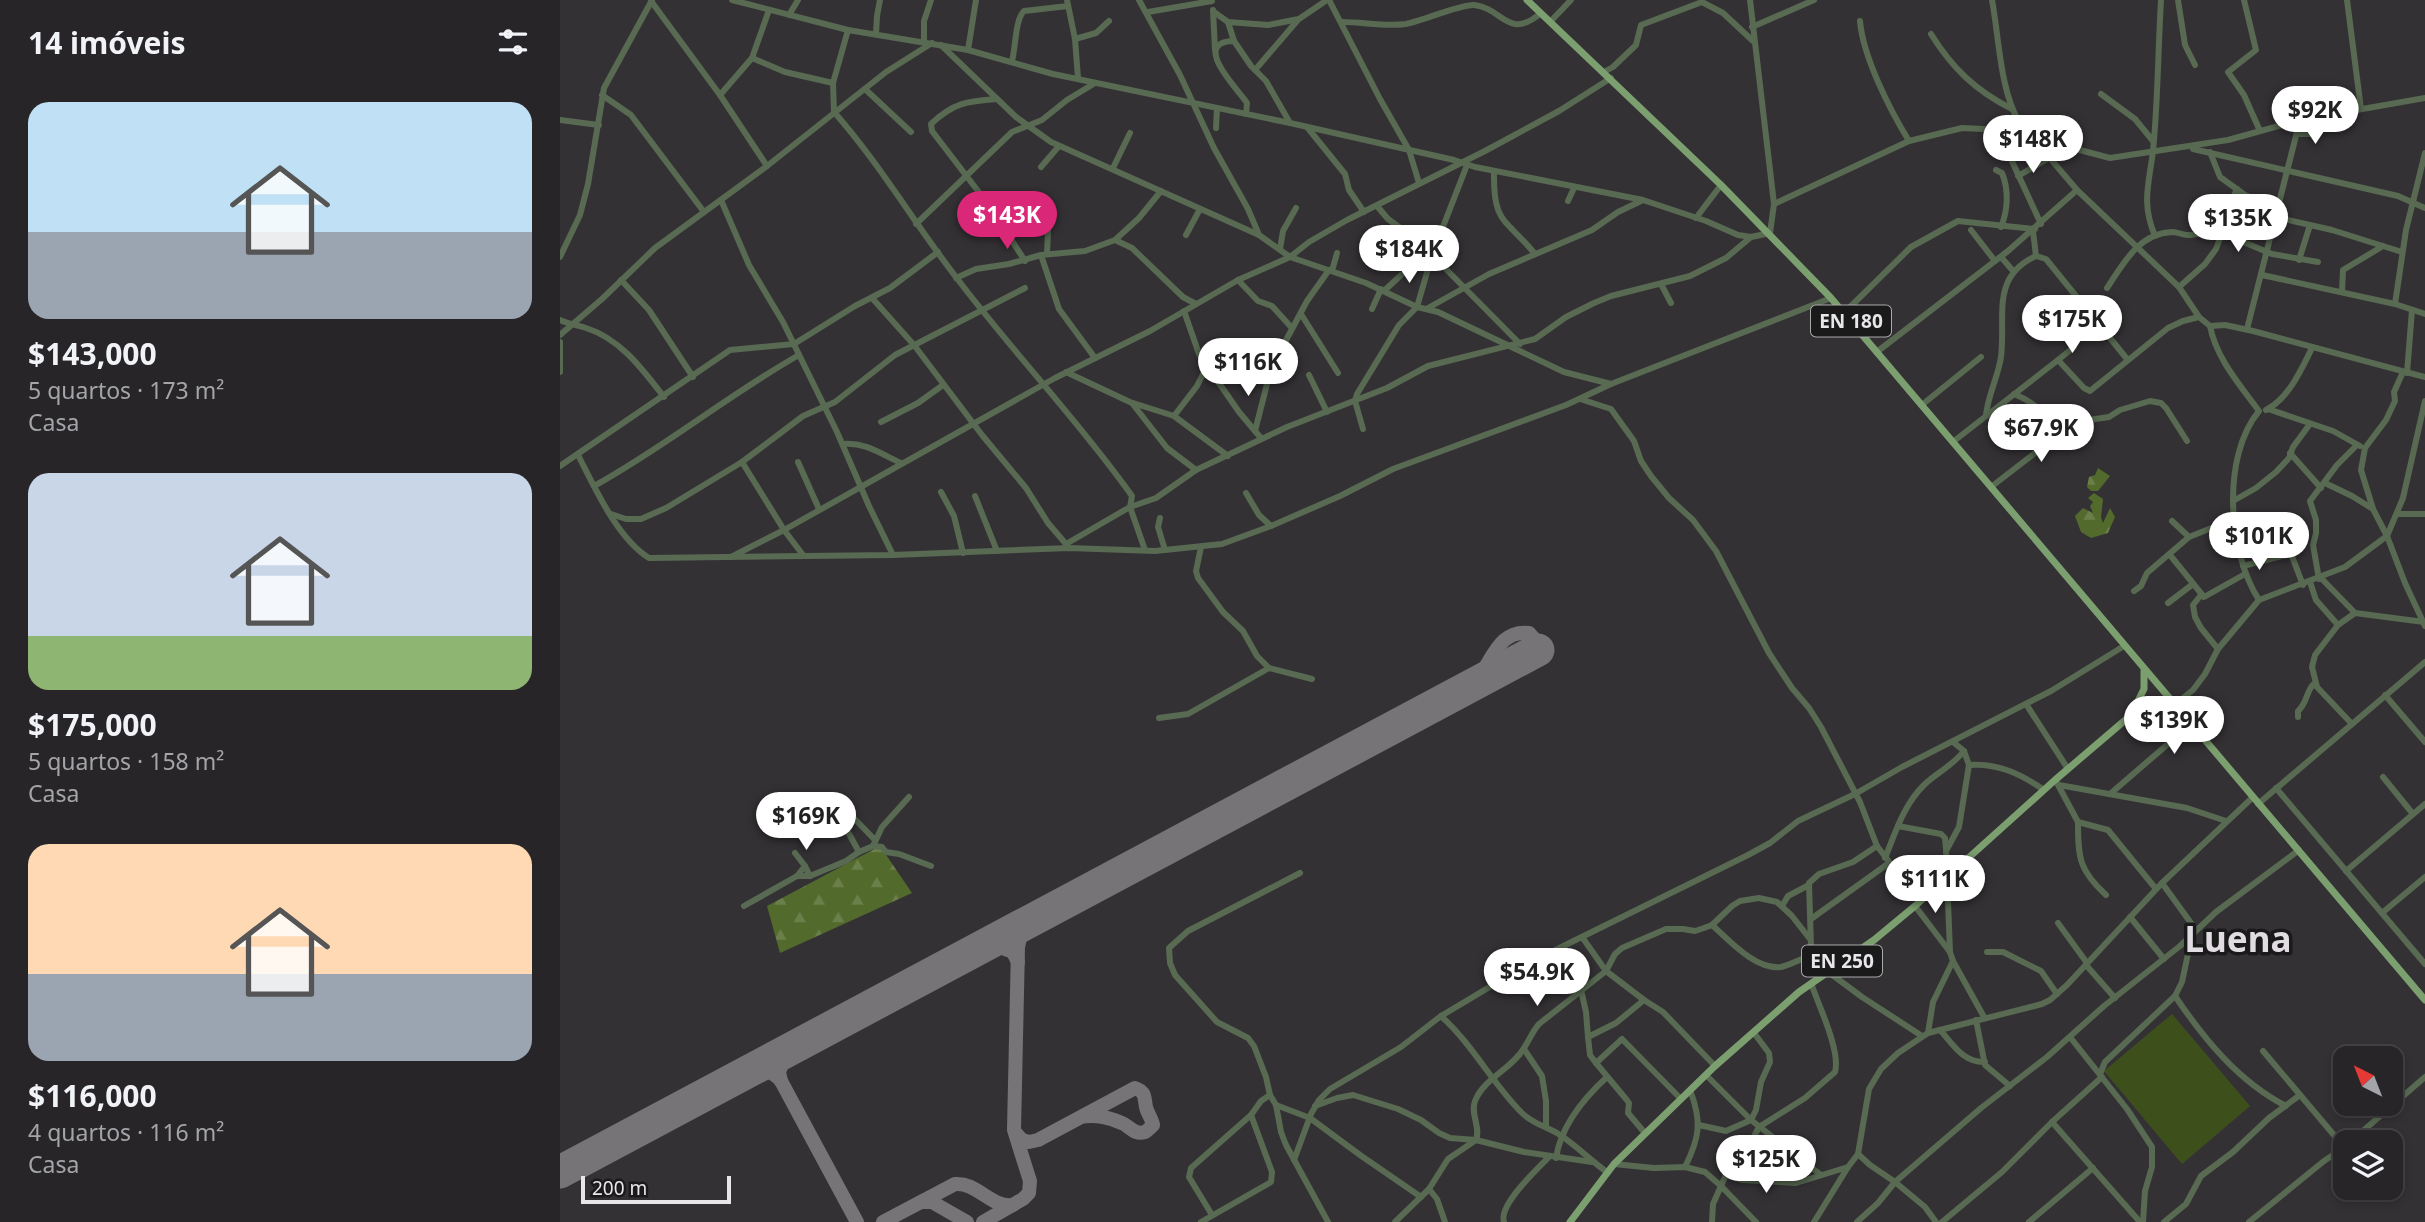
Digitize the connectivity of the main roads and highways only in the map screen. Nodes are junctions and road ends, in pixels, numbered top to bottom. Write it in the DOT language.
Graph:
graph roads {
  1 [pos="1527,0"];
  2 [pos="2144,670"];
  3 [pos="2176,708"];
  4 [pos="2130,716"];
  5 [pos="2425,1000"];
  6 [pos="1570,1222"];
  1 -- 2 [label="main road, EN 180"];
  2 -- 3 [label="main road, EN 180"];
  2 -- 4 [label="main road, EN 250"];
  3 -- 4 [label="main road"];
  3 -- 5 [label="main road"];
  4 -- 6 [label="main road, EN 250"];
}
